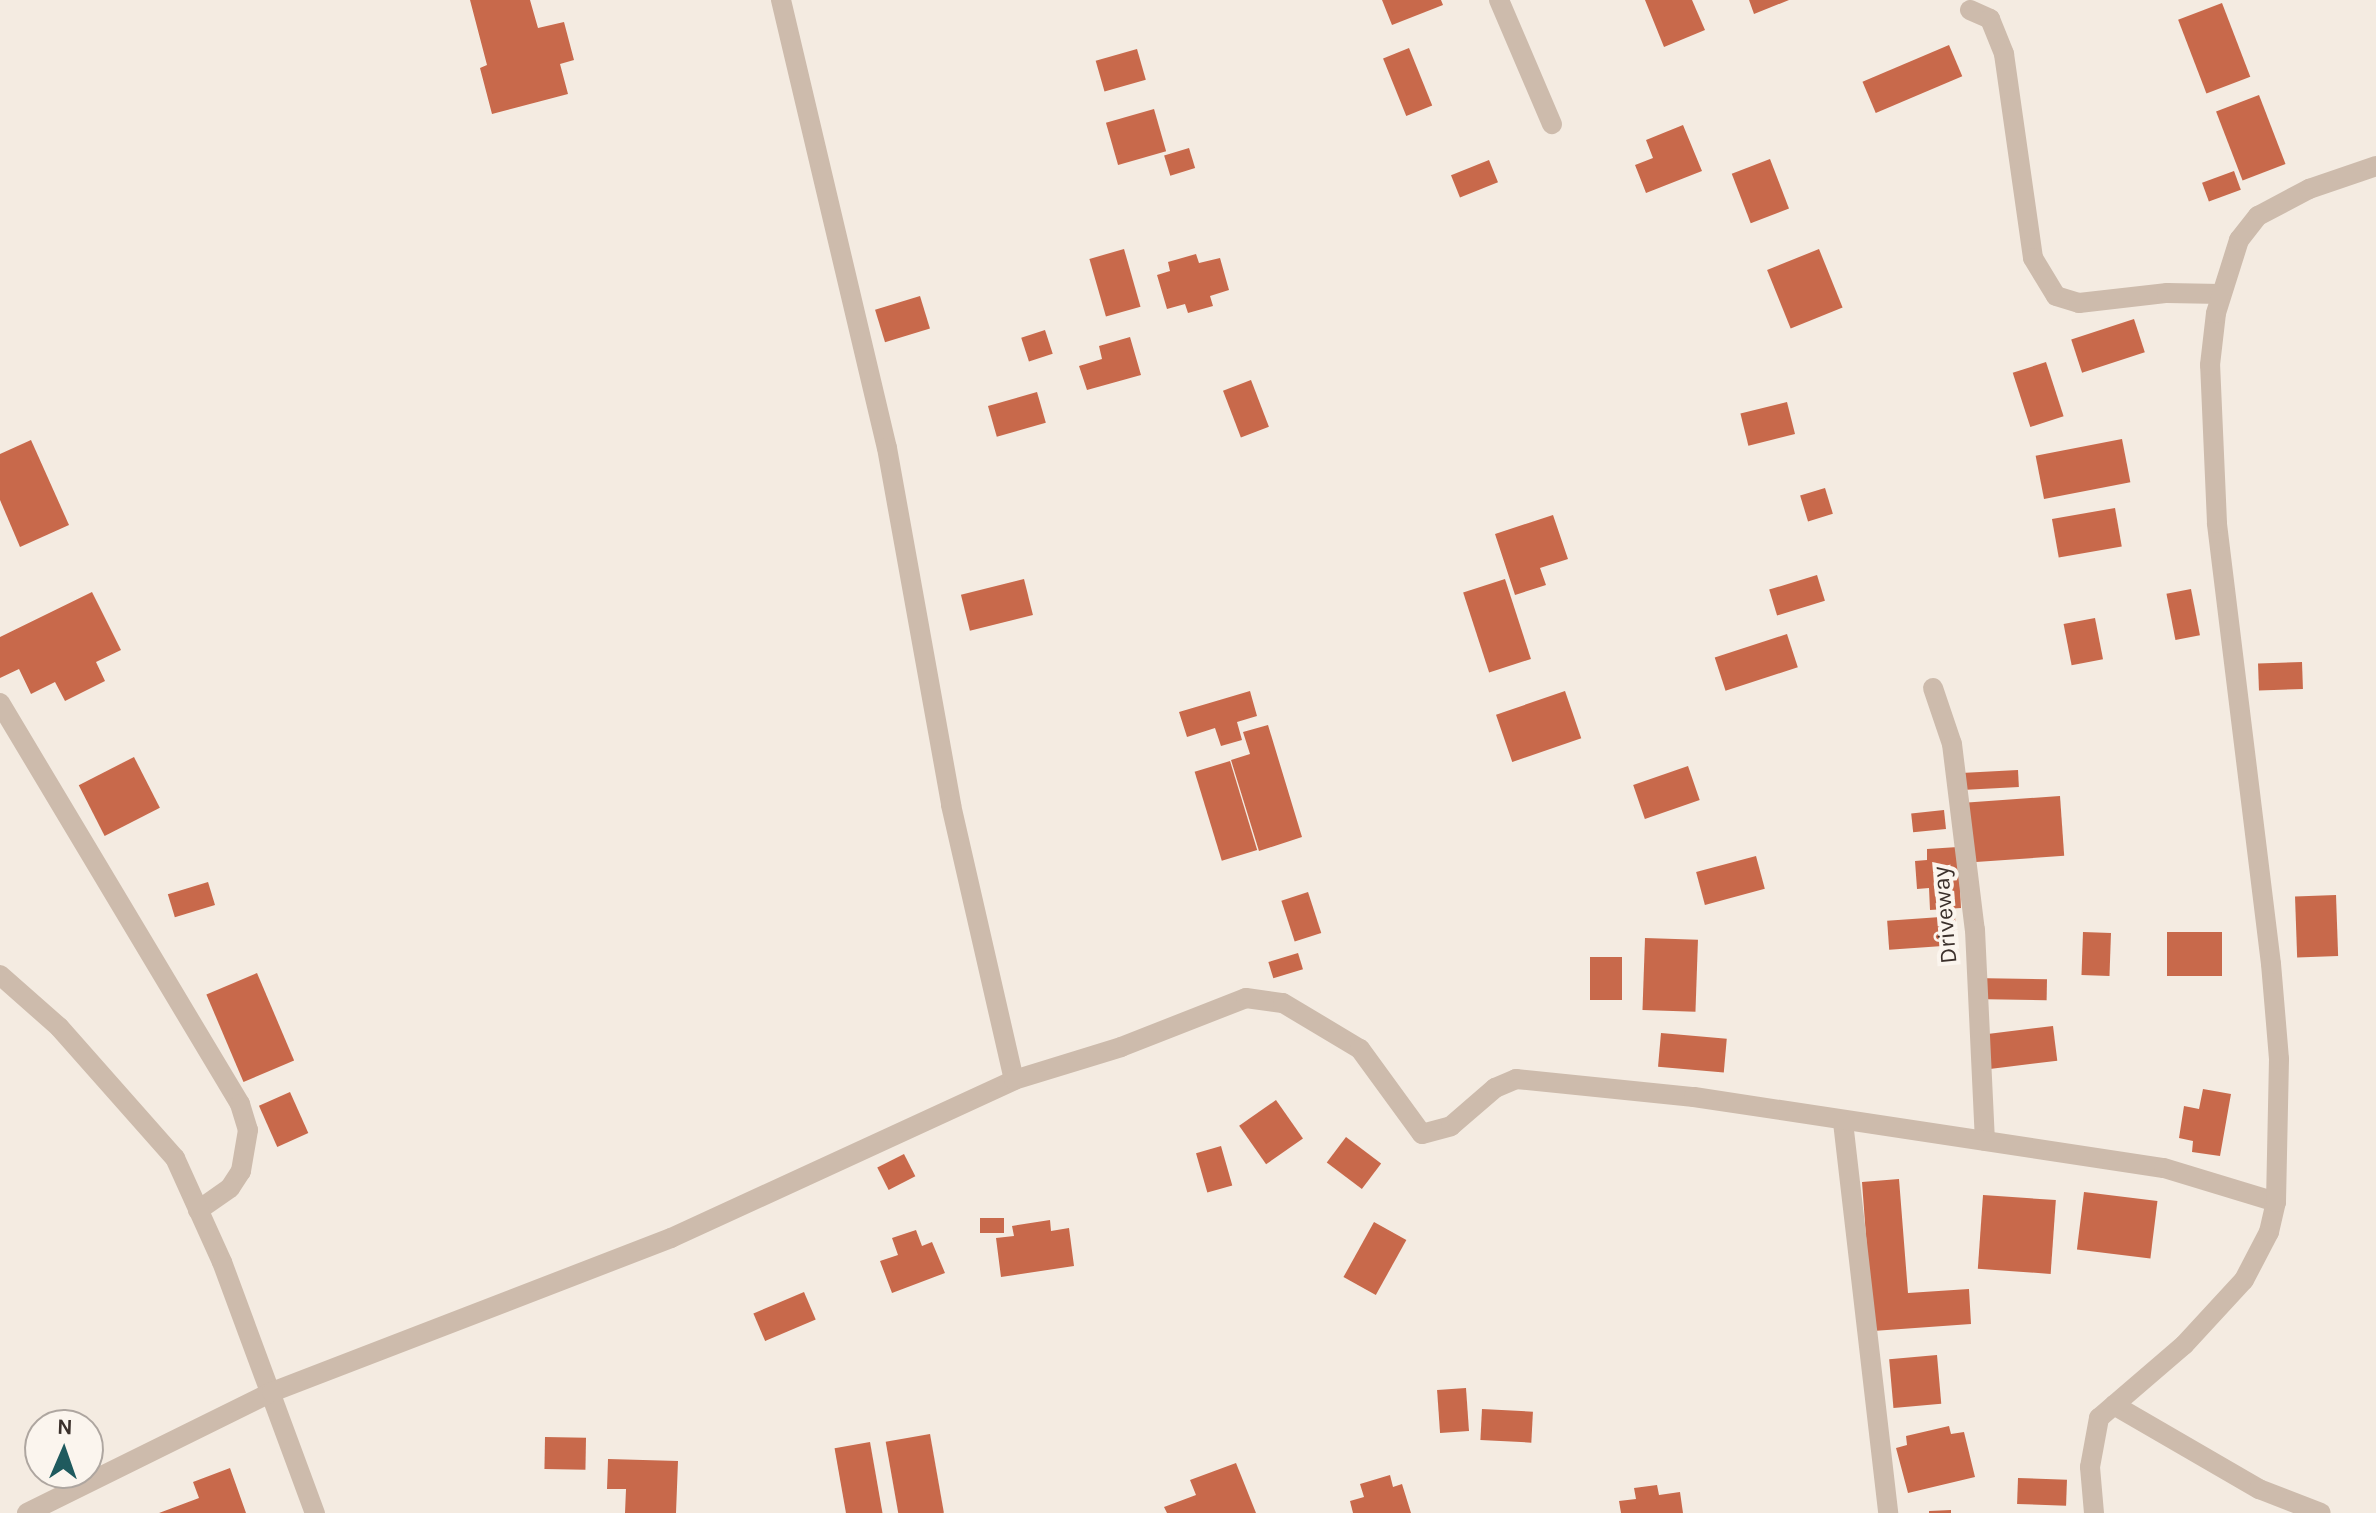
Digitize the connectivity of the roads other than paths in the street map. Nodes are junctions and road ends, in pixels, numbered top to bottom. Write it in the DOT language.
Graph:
graph roads {
  1 [pos="781,0"];
  2 [pos="1499,0"];
  3 [pos="1970,10"];
  4 [pos="1552,124"];
  5 [pos="2376,166"];
  6 [pos="2221,294"];
  7 [pos="1933,688"];
  8 [pos="0,703"];
  9 [pos="0,975"];
  10 [pos="1014,1080"];
  11 [pos="1843,1122"];
  12 [pos="1985,1141"];
  13 [pos="2276,1202"];
  14 [pos="198,1210"];
  15 [pos="272,1392"];
  16 [pos="2114,1405"];
  17 [pos="27,1513"];
  18 [pos="315,1513"];
  19 [pos="1888,1513"];
  20 [pos="2094,1513"];
  21 [pos="2321,1513"];
  1 -- 10 [label="street"];
  2 -- 4 [label="street"];
  3 -- 6 [label="street"];
  5 -- 6 [label="street"];
  6 -- 13 [label="street"];
  7 -- 12 [label="street, Driveway"];
  8 -- 14 [label="street"];
  9 -- 14 [label="street"];
  10 -- 11 [label="street"];
  10 -- 15 [label="street"];
  11 -- 12 [label="street"];
  11 -- 19 [label="street"];
  12 -- 13 [label="street"];
  13 -- 16 [label="street"];
  14 -- 15 [label="street"];
  15 -- 17 [label="street"];
  15 -- 18 [label="street"];
  16 -- 20 [label="street"];
  16 -- 21 [label="street"];
}
